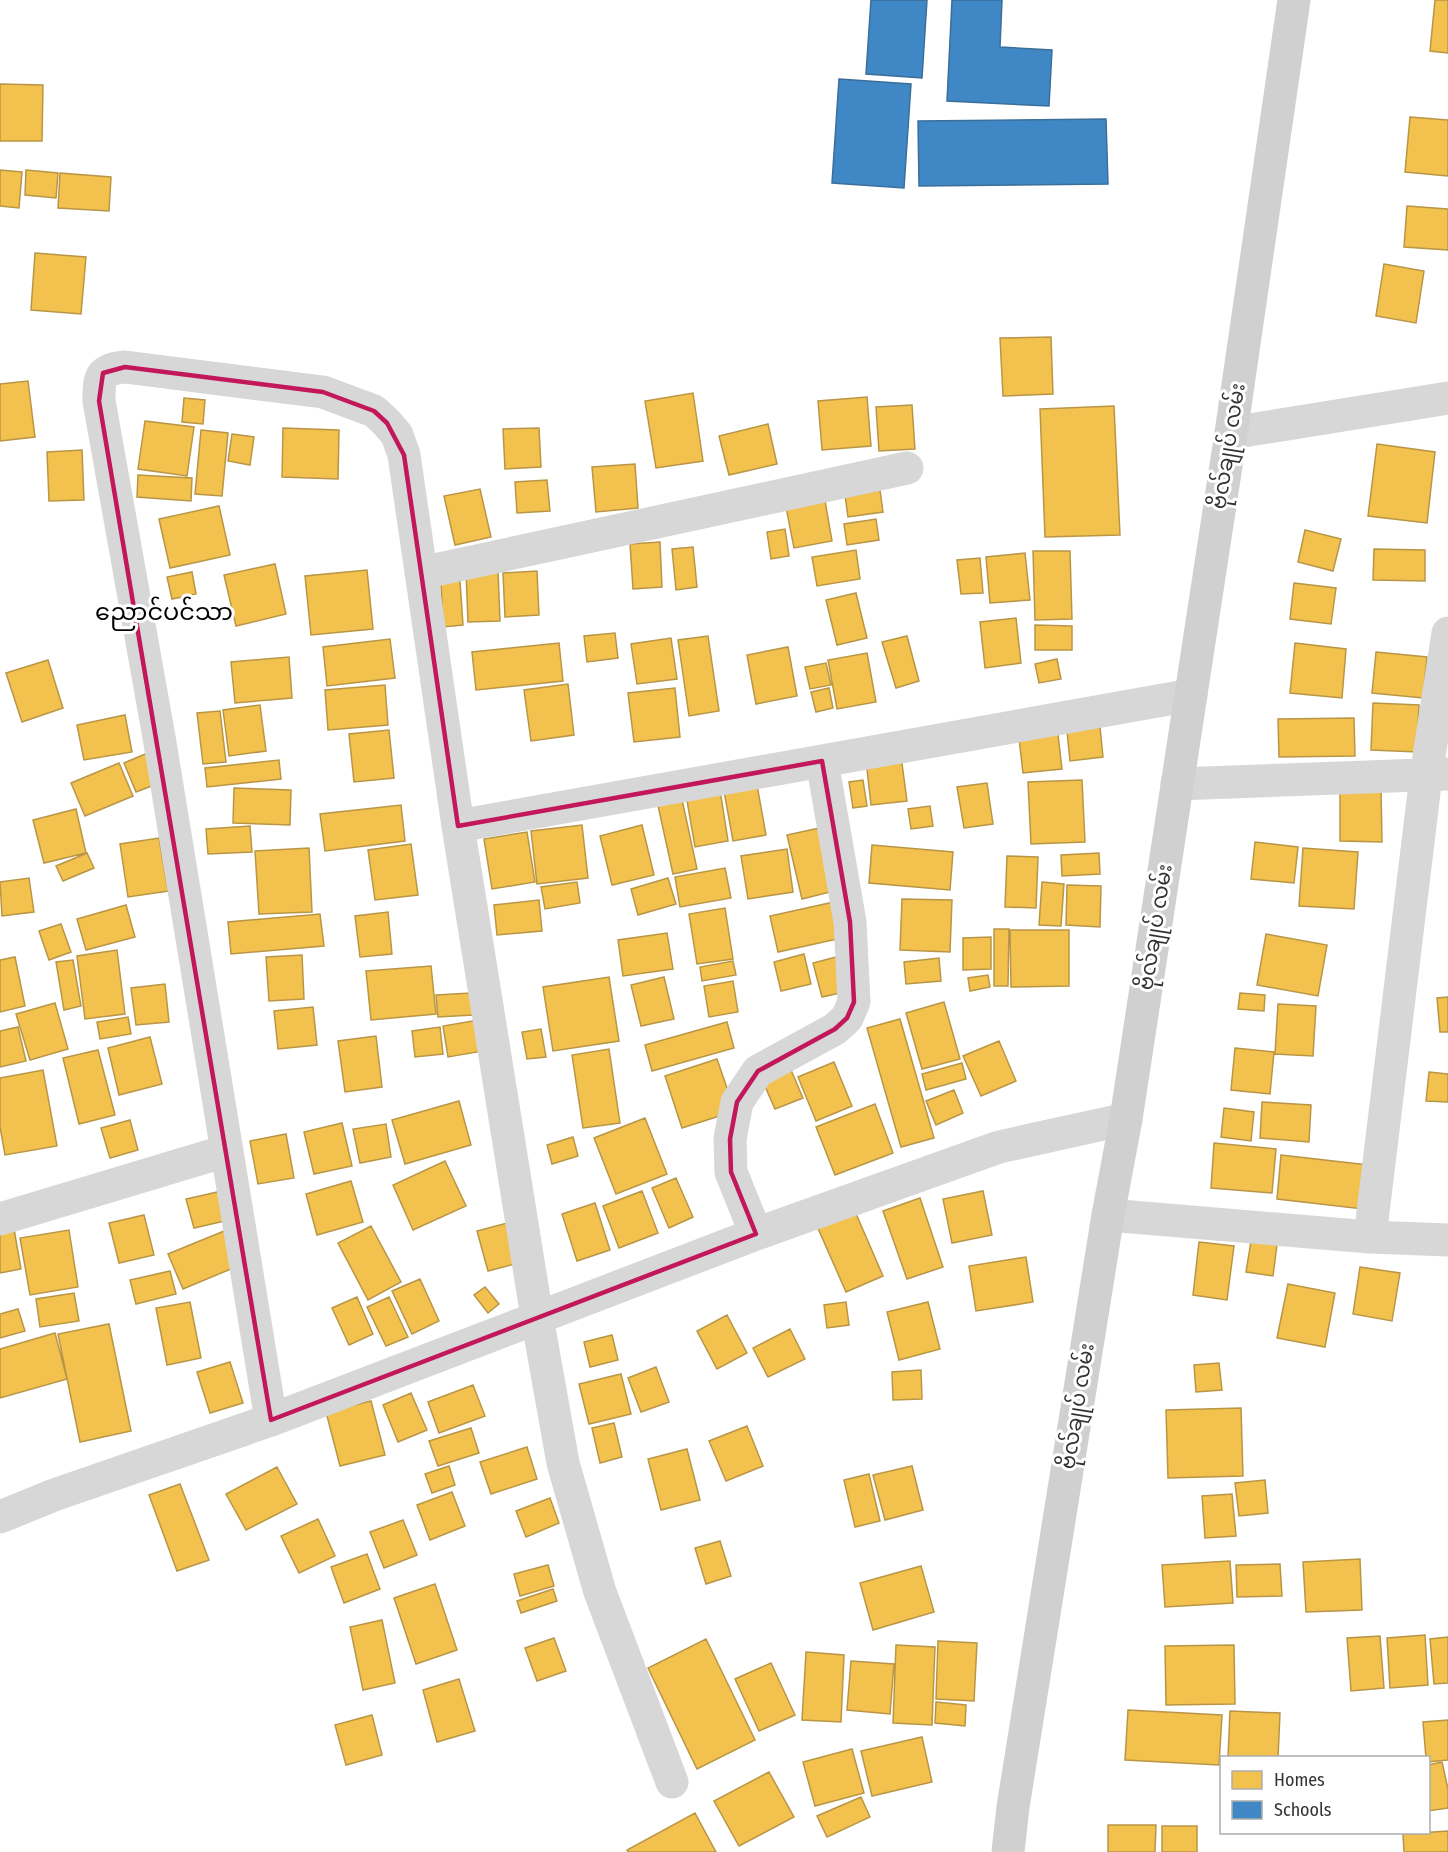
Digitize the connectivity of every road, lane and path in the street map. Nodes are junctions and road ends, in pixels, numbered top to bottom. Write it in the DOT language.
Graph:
graph roads {
  1 [pos="1294,0"];
  2 [pos="1448,398"];
  3 [pos="1231,433"];
  4 [pos="907,468"];
  5 [pos="421,573"];
  6 [pos="1448,633"];
  7 [pos="1191,695"];
  8 [pos="822,761"];
  9 [pos="1437,775"];
  10 [pos="1177,784"];
  11 [pos="458,826"];
  12 [pos="1126,1119"];
  13 [pos="226,1151"];
  14 [pos="1108,1215"];
  15 [pos="0,1219"];
  16 [pos="756,1234"];
  17 [pos="1370,1237"];
  18 [pos="1448,1240"];
  19 [pos="537,1317"];
  20 [pos="271,1420"];
  21 [pos="0,1517"];
  22 [pos="672,1782"];
  23 [pos="1008,1852"];
  1 -- 3 [label="street, ဗိုလ်ချုပ် လမ်း"];
  2 -- 3 [label="street"];
  3 -- 7 [label="street, ဗိုလ်ချုပ် လမ်း"];
  4 -- 5 [label="street"];
  5 -- 11 [label="street"];
  5 -- 13 [label="street"];
  6 -- 9 [label="street"];
  7 -- 8 [label="street"];
  7 -- 10 [label="street, ဗိုလ်ချုပ် လမ်း"];
  8 -- 11 [label="street"];
  8 -- 16 [label="street"];
  9 -- 10 [label="street"];
  9 -- 17 [label="street"];
  10 -- 12 [label="street, ဗိုလ်ချုပ် လမ်း"];
  11 -- 19 [label="street"];
  12 -- 14 [label="street, ဗိုလ်ချုပ် လမ်း"];
  12 -- 16 [label="street"];
  13 -- 15 [label="street"];
  13 -- 20 [label="street"];
  14 -- 17 [label="street"];
  14 -- 23 [label="street, ဗိုလ်ချုပ် လမ်း"];
  16 -- 19 [label="street"];
  17 -- 18 [label="street"];
  19 -- 20 [label="street"];
  19 -- 22 [label="street"];
  20 -- 21 [label="street"];
}
